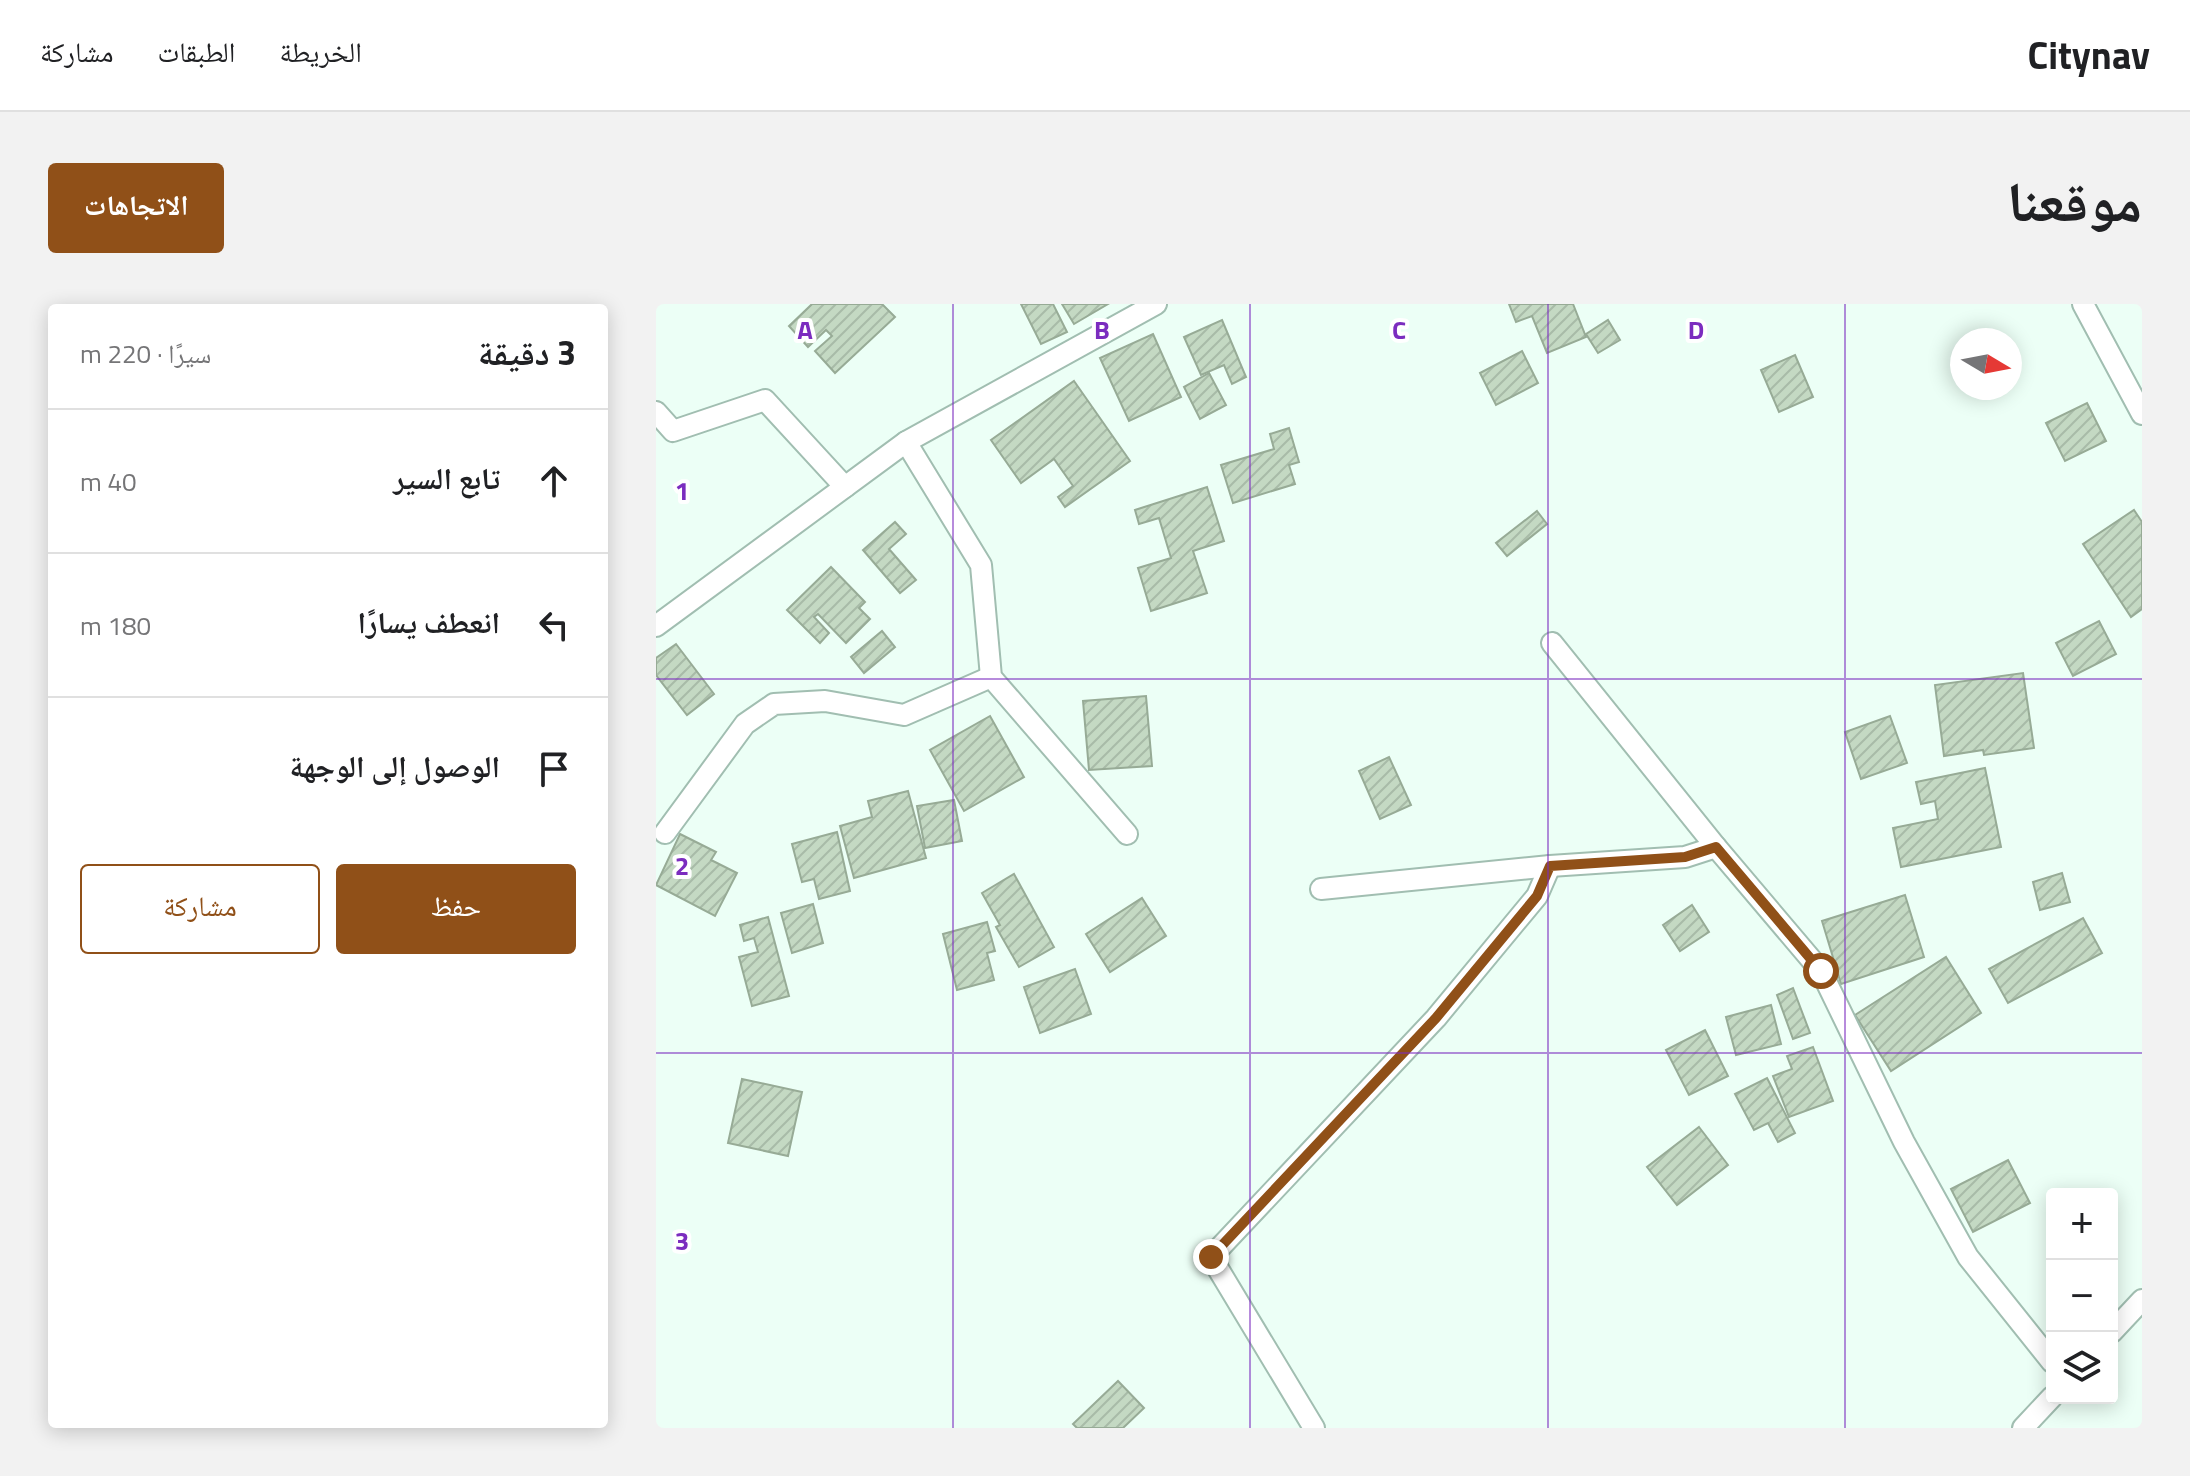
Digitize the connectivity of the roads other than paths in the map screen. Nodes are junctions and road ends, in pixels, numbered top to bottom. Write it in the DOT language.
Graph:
graph roads {
  1 [pos="1156,304"];
  2 [pos="2083,304"];
  3 [pos="656,412"];
  4 [pos="2142,414"];
  5 [pos="906,442"];
  6 [pos="845,487"];
  7 [pos="656,626"];
  8 [pos="1552,643"];
  9 [pos="991,677"];
  10 [pos="665,833"];
  11 [pos="1127,834"];
  12 [pos="1716,847"];
  13 [pos="1550,866"];
  14 [pos="1321,889"];
  15 [pos="2142,1300"];
  16 [pos="2118,1326"];
  17 [pos="2046,1354"];
  18 [pos="2046,1403"];
  19 [pos="1314,1428"];
  20 [pos="2023,1428"];
  1 -- 5 [label="street"];
  2 -- 4 [label="street"];
  3 -- 6 [label="street"];
  5 -- 6 [label="street"];
  5 -- 9 [label="street"];
  6 -- 7 [label="street"];
  8 -- 12 [label="street"];
  9 -- 10 [label="street"];
  9 -- 11 [label="street"];
  12 -- 13 [label="street"];
  12 -- 17 [label="street"];
  13 -- 14 [label="street"];
  13 -- 19 [label="street"];
  15 -- 16 [label="street"];
  18 -- 20 [label="street"];
}
